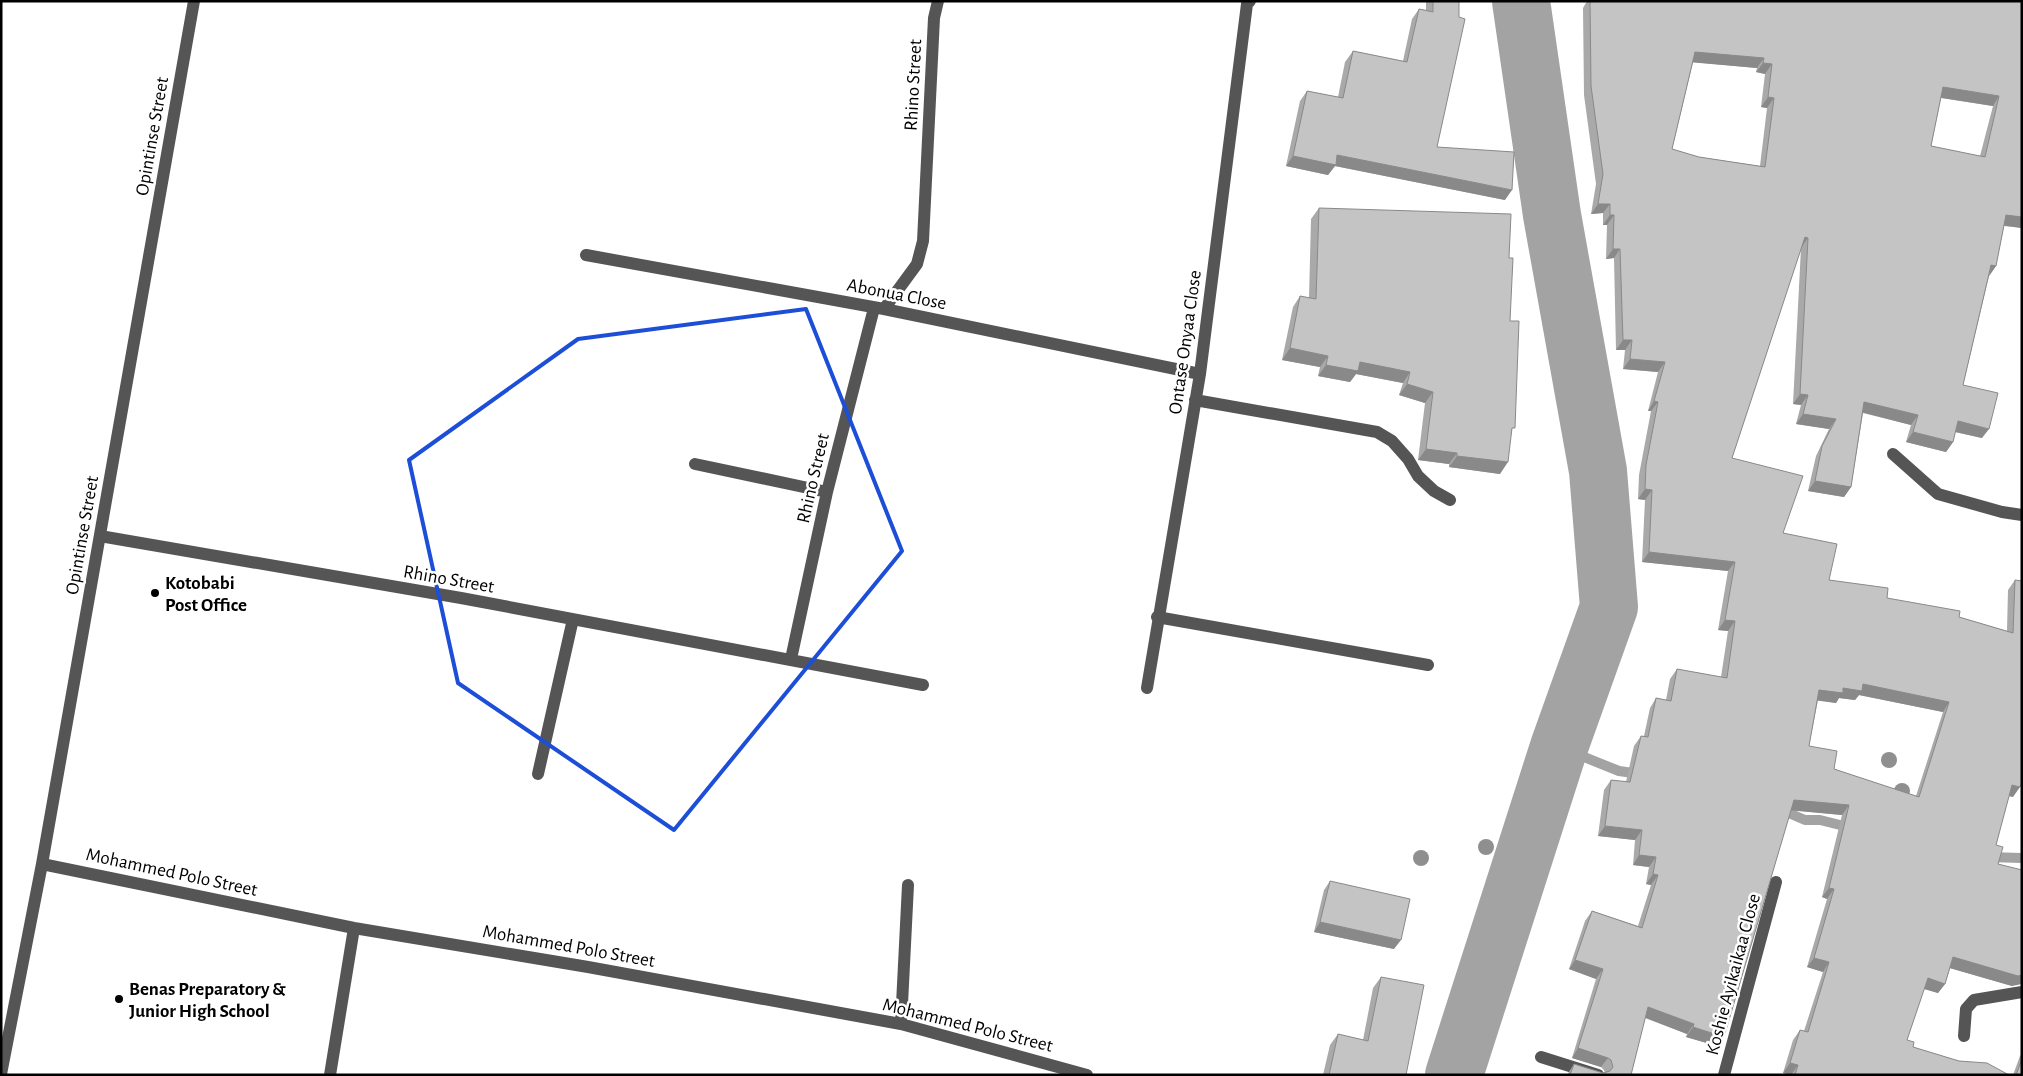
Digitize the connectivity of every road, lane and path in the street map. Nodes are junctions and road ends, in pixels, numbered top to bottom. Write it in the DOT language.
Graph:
graph roads {
  1 [pos="194,1"];
  2 [pos="938,1"];
  3 [pos="1250,1"];
  4 [pos="586,255"];
  5 [pos="879,308"];
  6 [pos="1200,374"];
  7 [pos="1195,400"];
  8 [pos="1893,454"];
  9 [pos="695,464"];
  10 [pos="827,492"];
  11 [pos="1450,500"];
  12 [pos="2022,515"];
  13 [pos="100,536"];
  14 [pos="1157,617"];
  15 [pos="573,619"];
  16 [pos="791,659"];
  17 [pos="1428,665"];
  18 [pos="923,685"];
  19 [pos="1147,688"];
  20 [pos="538,774"];
  21 [pos="42,864"];
  22 [pos="1776,882"];
  23 [pos="908,885"];
  24 [pos="354,928"];
  25 [pos="2022,992"];
  26 [pos="901,1024"];
  27 [pos="1964,1036"];
  28 [pos="1542,1057"];
  29 [pos="1,1074"];
  30 [pos="330,1075"];
  31 [pos="1087,1075"];
  32 [pos="1598,1075"];
  33 [pos="1724,1075"];
  1 -- 13 [label="street, Opintinse Street"];
  2 -- 5 [label="street, Rhino Street"];
  3 -- 6 [label="street, Ontase Onyaa Close"];
  4 -- 5 [label="street, Abonua Close"];
  5 -- 6 [label="street, Abonua Close"];
  5 -- 10 [label="street, Rhino Street"];
  6 -- 7 [label="street, Ontase Onyaa Close"];
  7 -- 11 [label="street"];
  7 -- 14 [label="street, Ontase Onyaa Close"];
  8 -- 12 [label="street"];
  9 -- 10 [label="street"];
  10 -- 16 [label="street, Rhino Street"];
  13 -- 15 [label="street, Rhino Street"];
  13 -- 21 [label="street, Opintinse Street"];
  14 -- 17 [label="street"];
  14 -- 19 [label="street, Ontase Onyaa Close"];
  15 -- 16 [label="street, Rhino Street"];
  15 -- 20 [label="street"];
  16 -- 18 [label="street, Rhino Street"];
  21 -- 24 [label="street, Mohammed Polo Street"];
  21 -- 29 [label="street, Opintinse Street"];
  22 -- 33 [label="street, Koshie Ayikaikaa Close"];
  23 -- 26 [label="street"];
  24 -- 26 [label="street, Mohammed Polo Street"];
  24 -- 30 [label="street"];
  25 -- 27 [label="street"];
  26 -- 31 [label="street, Mohammed Polo Street"];
  28 -- 32 [label="street"];
}
